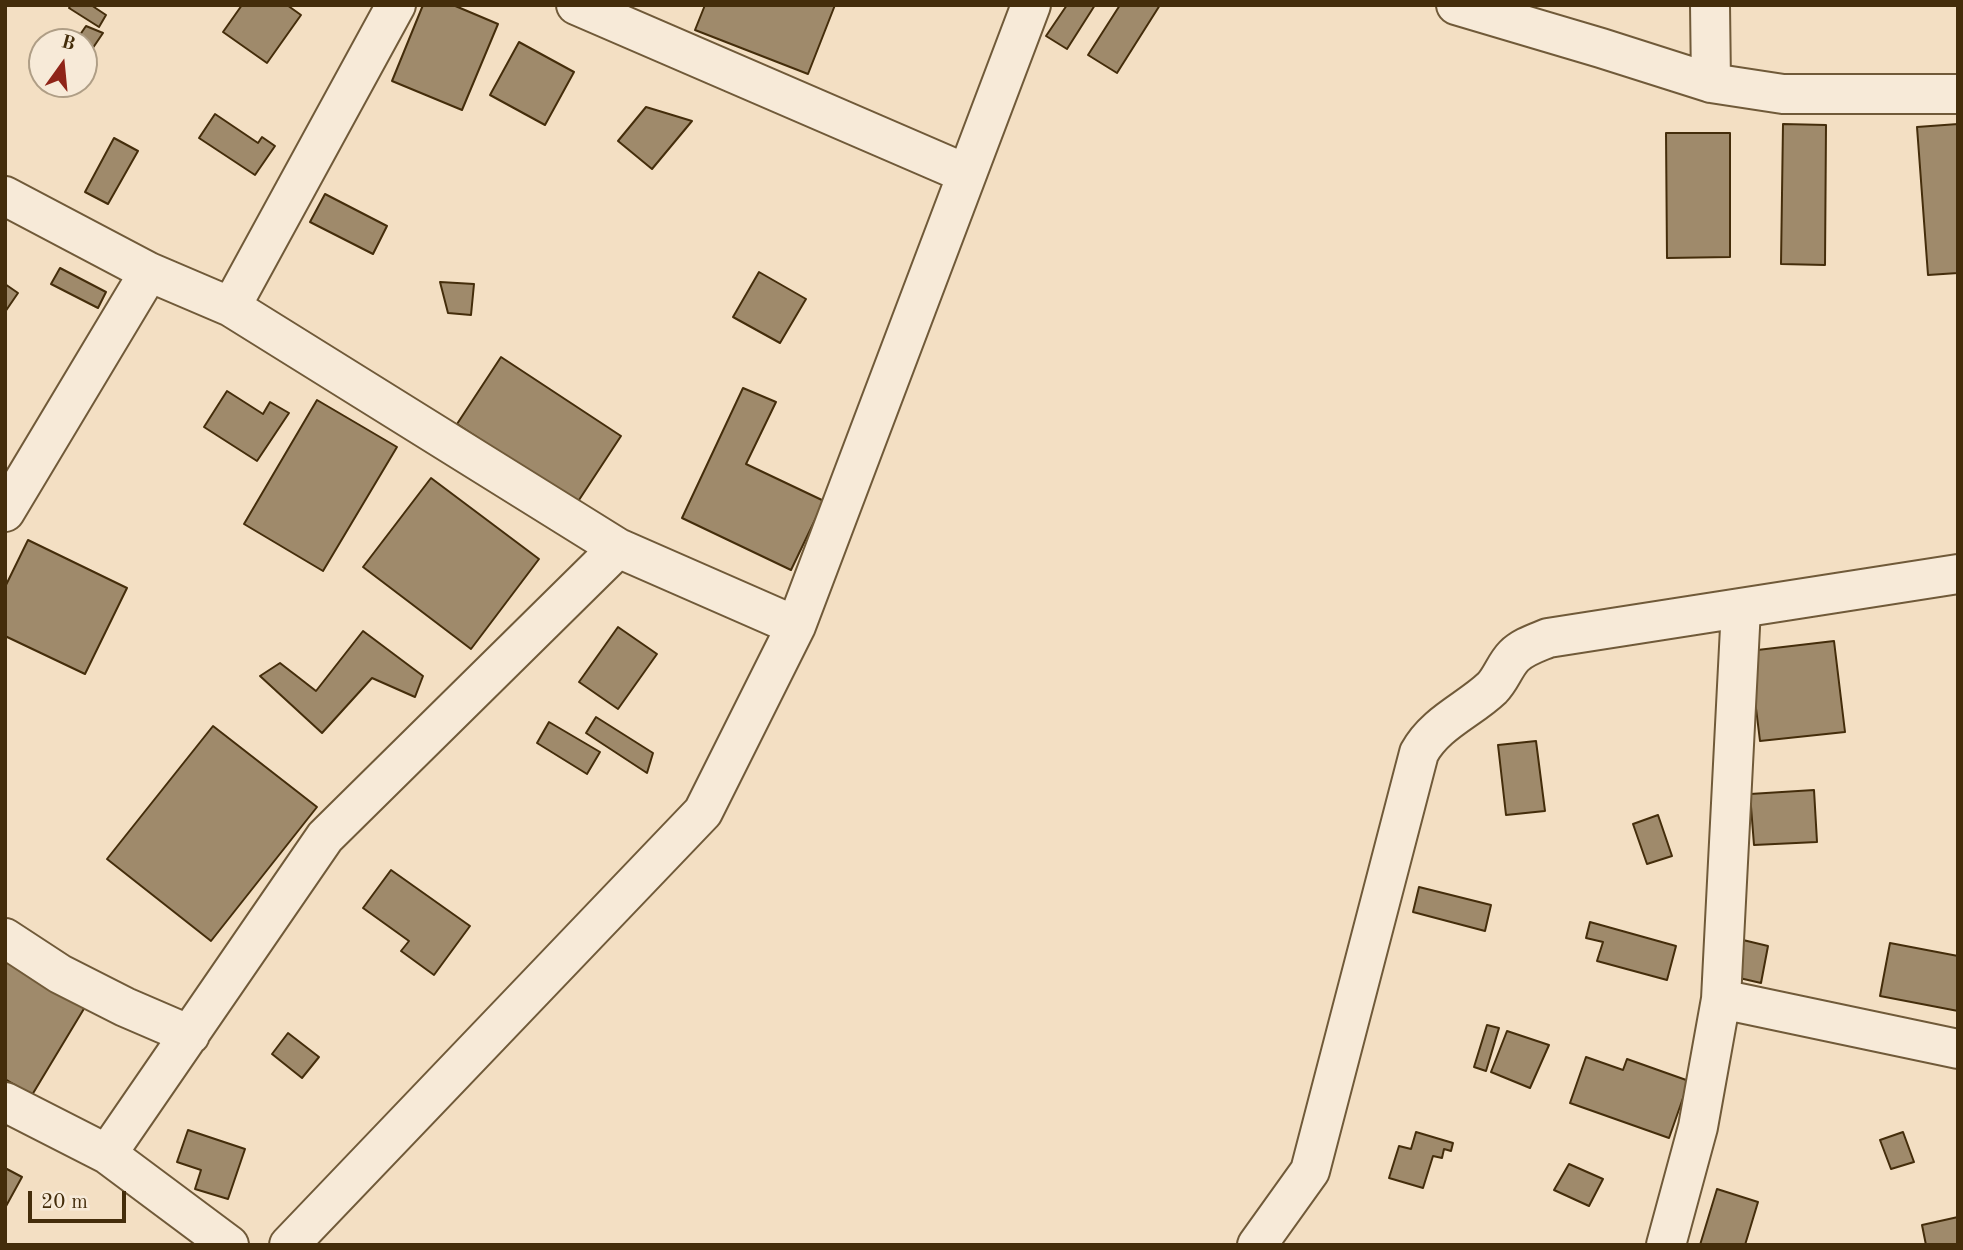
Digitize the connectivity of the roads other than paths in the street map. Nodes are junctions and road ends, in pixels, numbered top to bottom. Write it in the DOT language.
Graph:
graph roads {
  1 [pos="396,5"];
  2 [pos="576,5"];
  3 [pos="1031,5"];
  4 [pos="1456,5"];
  5 [pos="1710,5"];
  6 [pos="1711,83"];
  7 [pos="1958,94"];
  8 [pos="967,174"];
  9 [pos="5,197"];
  10 [pos="149,272"];
  11 [pos="232,306"];
  12 [pos="5,512"];
  13 [pos="618,548"];
  14 [pos="1958,574"];
  15 [pos="1741,608"];
  16 [pos="796,626"];
  17 [pos="5,938"];
  18 [pos="1721,999"];
  19 [pos="190,1035"];
  20 [pos="1958,1049"];
  21 [pos="5,1102"];
  22 [pos="107,1154"];
  23 [pos="229,1245"];
  24 [pos="289,1245"];
  25 [pos="1257,1245"];
  26 [pos="1666,1245"];
  1 -- 11 [label="street"];
  2 -- 8 [label="street"];
  3 -- 8 [label="street"];
  4 -- 6 [label="street"];
  5 -- 6 [label="street"];
  6 -- 7 [label="street"];
  8 -- 16 [label="street"];
  9 -- 10 [label="street"];
  10 -- 11 [label="street"];
  10 -- 12 [label="street"];
  11 -- 13 [label="street"];
  13 -- 16 [label="street"];
  13 -- 19 [label="street"];
  14 -- 15 [label="street"];
  15 -- 18 [label="street"];
  15 -- 25 [label="street"];
  16 -- 24 [label="street"];
  17 -- 19 [label="street"];
  18 -- 20 [label="street"];
  18 -- 26 [label="street"];
  19 -- 22 [label="street"];
  21 -- 22 [label="street"];
  22 -- 23 [label="street"];
}
